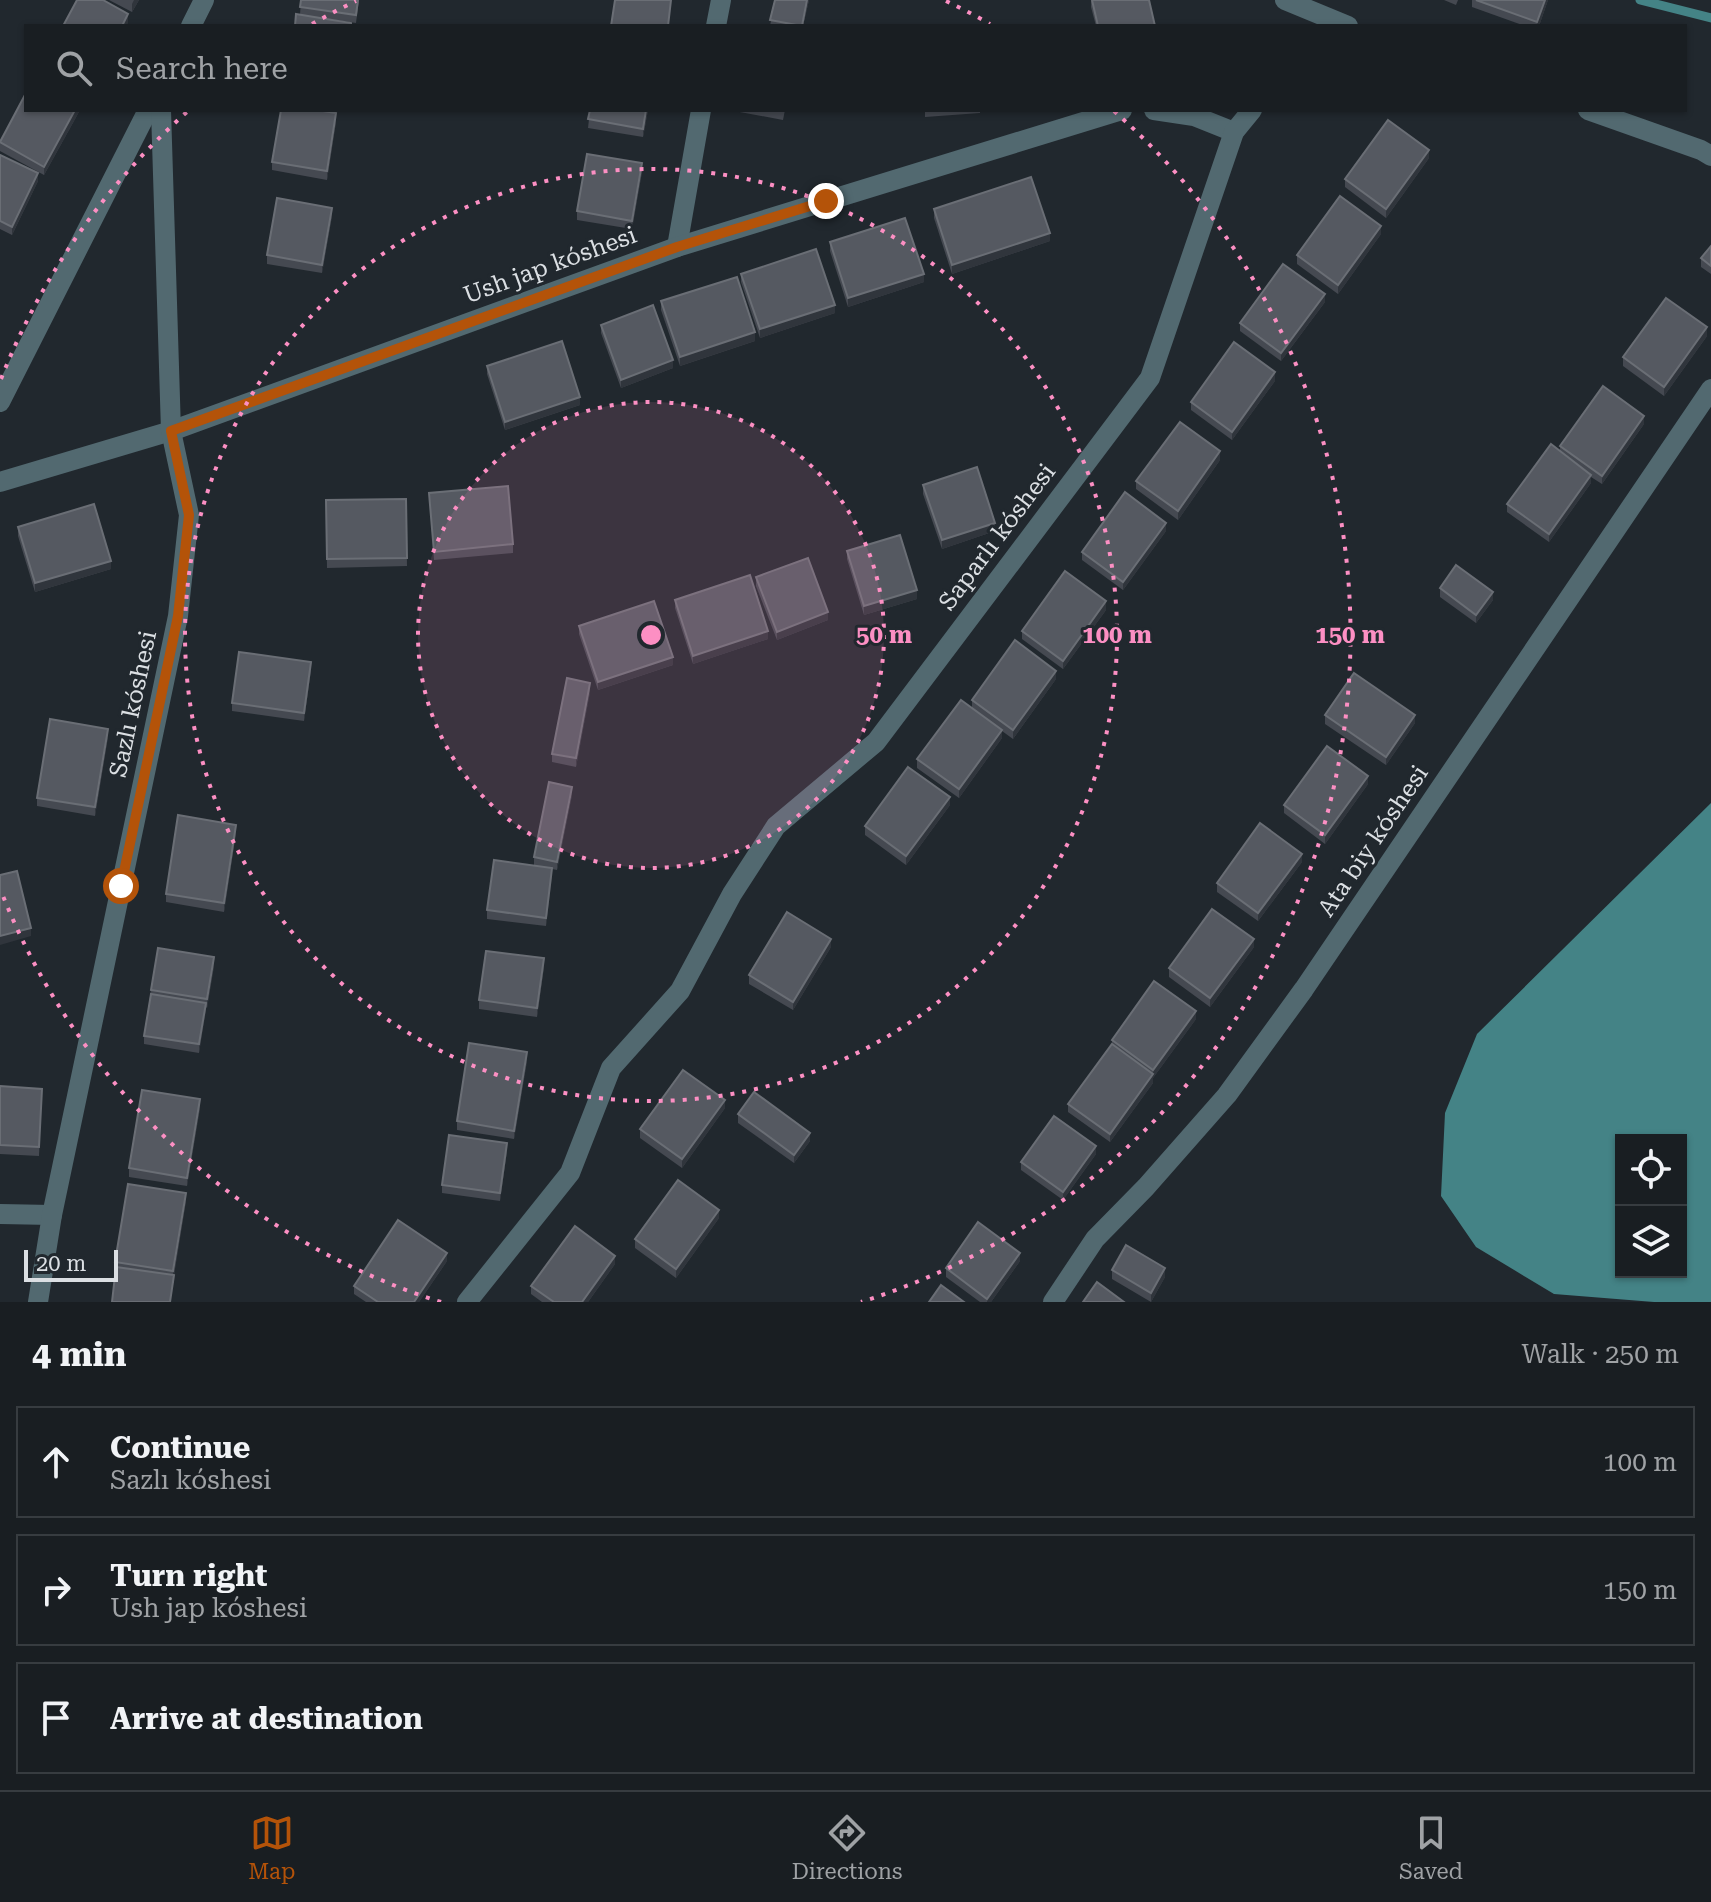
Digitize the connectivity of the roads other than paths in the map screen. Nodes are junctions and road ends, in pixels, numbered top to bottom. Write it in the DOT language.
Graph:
graph roads {
  1 [pos="204,0"];
  2 [pos="721,0"];
  3 [pos="1285,0"];
  4 [pos="192,24"];
  5 [pos="716,24"];
  6 [pos="1338,24"];
  7 [pos="147,112"];
  8 [pos="161,112"];
  9 [pos="701,112"];
  10 [pos="1116,112"];
  11 [pos="1167,112"];
  12 [pos="1250,112"];
  13 [pos="1594,112"];
  14 [pos="1234,132"];
  15 [pos="1711,156"];
  16 [pos="677,247"];
  17 [pos="1711,389"];
  18 [pos="0,402"];
  19 [pos="171,431"];
  20 [pos="0,482"];
  21 [pos="0,1214"];
  22 [pos="52,1215"];
  23 [pos="38,1302"];
  24 [pos="467,1302"];
  25 [pos="1053,1302"];
  1 -- 4 [label="street"];
  2 -- 5 [label="street"];
  3 -- 6 [label="street"];
  7 -- 18 [label="street"];
  8 -- 19 [label="street, Sazlı kóshesi"];
  9 -- 16 [label="street"];
  10 -- 16 [label="street, Ush jap kóshesi"];
  11 -- 14 [label="street"];
  12 -- 14 [label="street, Saparlı kóshesi"];
  13 -- 15 [label="street"];
  14 -- 24 [label="street, Saparlı kóshesi"];
  16 -- 19 [label="street, Ush jap kóshesi"];
  17 -- 25 [label="street, Ata biy kóshesi"];
  19 -- 20 [label="street, Ush jap kóshesi"];
  19 -- 22 [label="street, Sazlı kóshesi"];
  21 -- 22 [label="street"];
  22 -- 23 [label="street, Sazlı kóshesi"];
}
